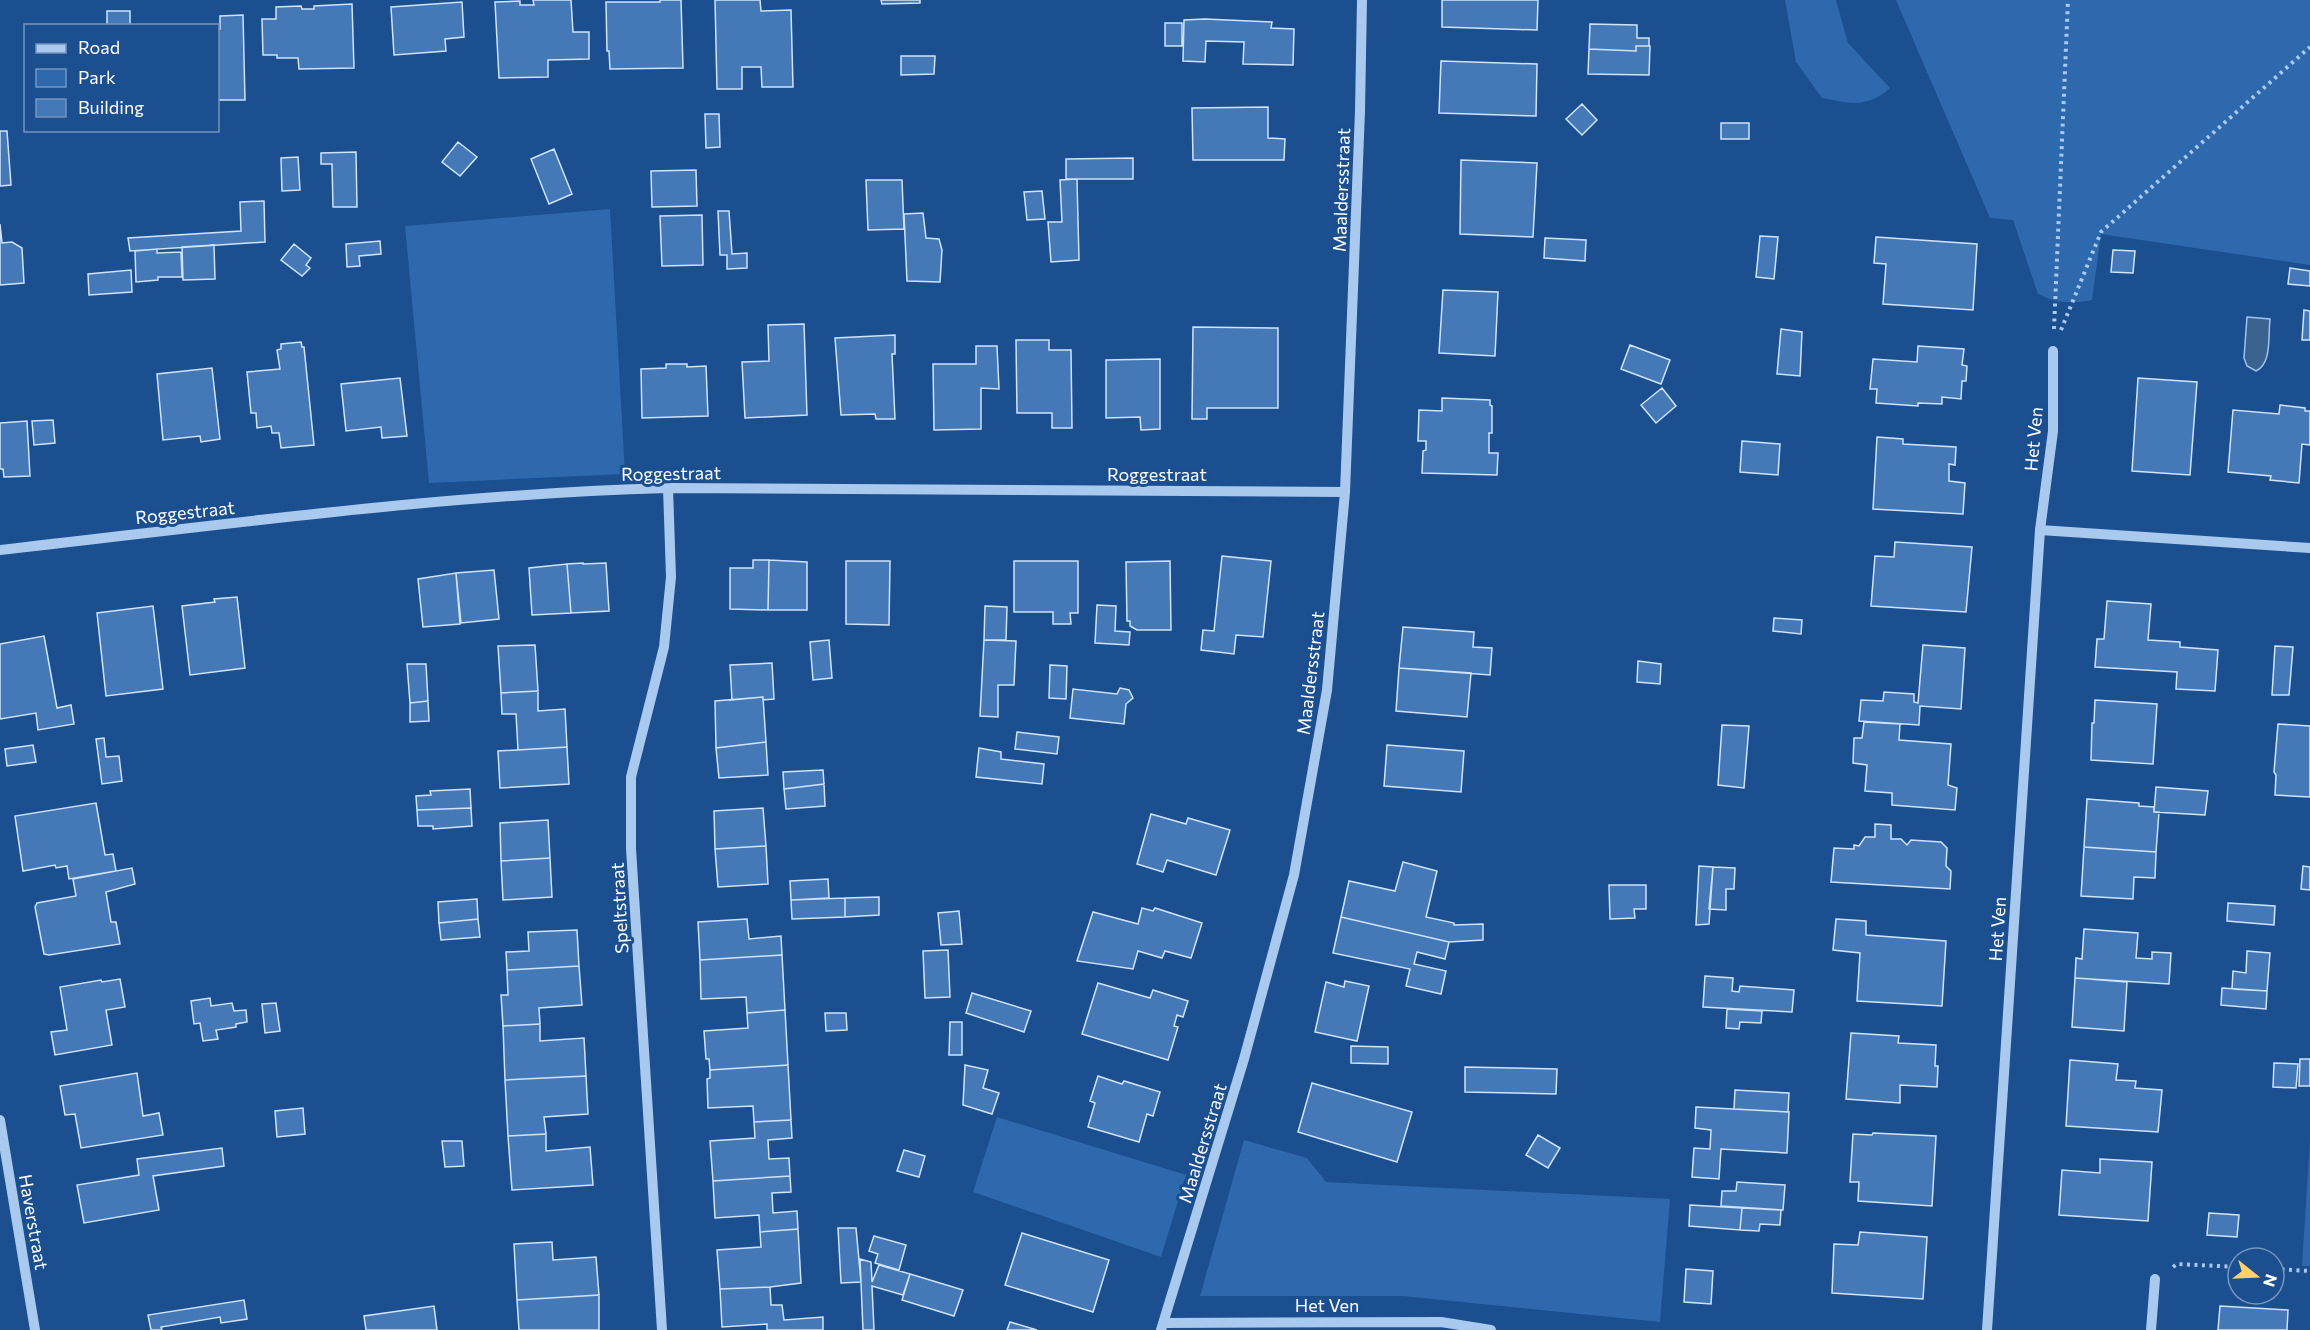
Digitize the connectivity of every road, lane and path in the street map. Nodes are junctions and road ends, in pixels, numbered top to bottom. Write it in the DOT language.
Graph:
graph roads {
  1 [pos="1362,0"];
  2 [pos="2068,0"];
  3 [pos="2310,47"];
  4 [pos="2053,351"];
  5 [pos="668,488"];
  6 [pos="1345,492"];
  7 [pos="2040,530"];
  8 [pos="2310,548"];
  9 [pos="0,550"];
  10 [pos="0,1120"];
  11 [pos="2226,1266"];
  12 [pos="2286,1270"];
  13 [pos="2310,1271"];
  14 [pos="2155,1279"];
  15 [pos="1162,1326"];
  16 [pos="35,1330"];
  17 [pos="662,1330"];
  18 [pos="1491,1330"];
  19 [pos="1987,1330"];
  20 [pos="2151,1330"];
  1 -- 6 [label="street, Maaldersstraat"];
  2 -- 4 [label="path"];
  3 -- 4 [label="path"];
  4 -- 7 [label="street, Het Ven"];
  5 -- 6 [label="street, Roggestraat"];
  5 -- 9 [label="street, Roggestraat"];
  5 -- 17 [label="street, Speltstraat"];
  6 -- 15 [label="street, Maaldersstraat"];
  7 -- 8 [label="street"];
  7 -- 19 [label="street, Het Ven"];
  10 -- 16 [label="street, Haverstraat"];
  11 -- 14 [label="path"];
  12 -- 13 [label="path"];
  14 -- 20 [label="street"];
  15 -- 18 [label="street, Het Ven"];
}
